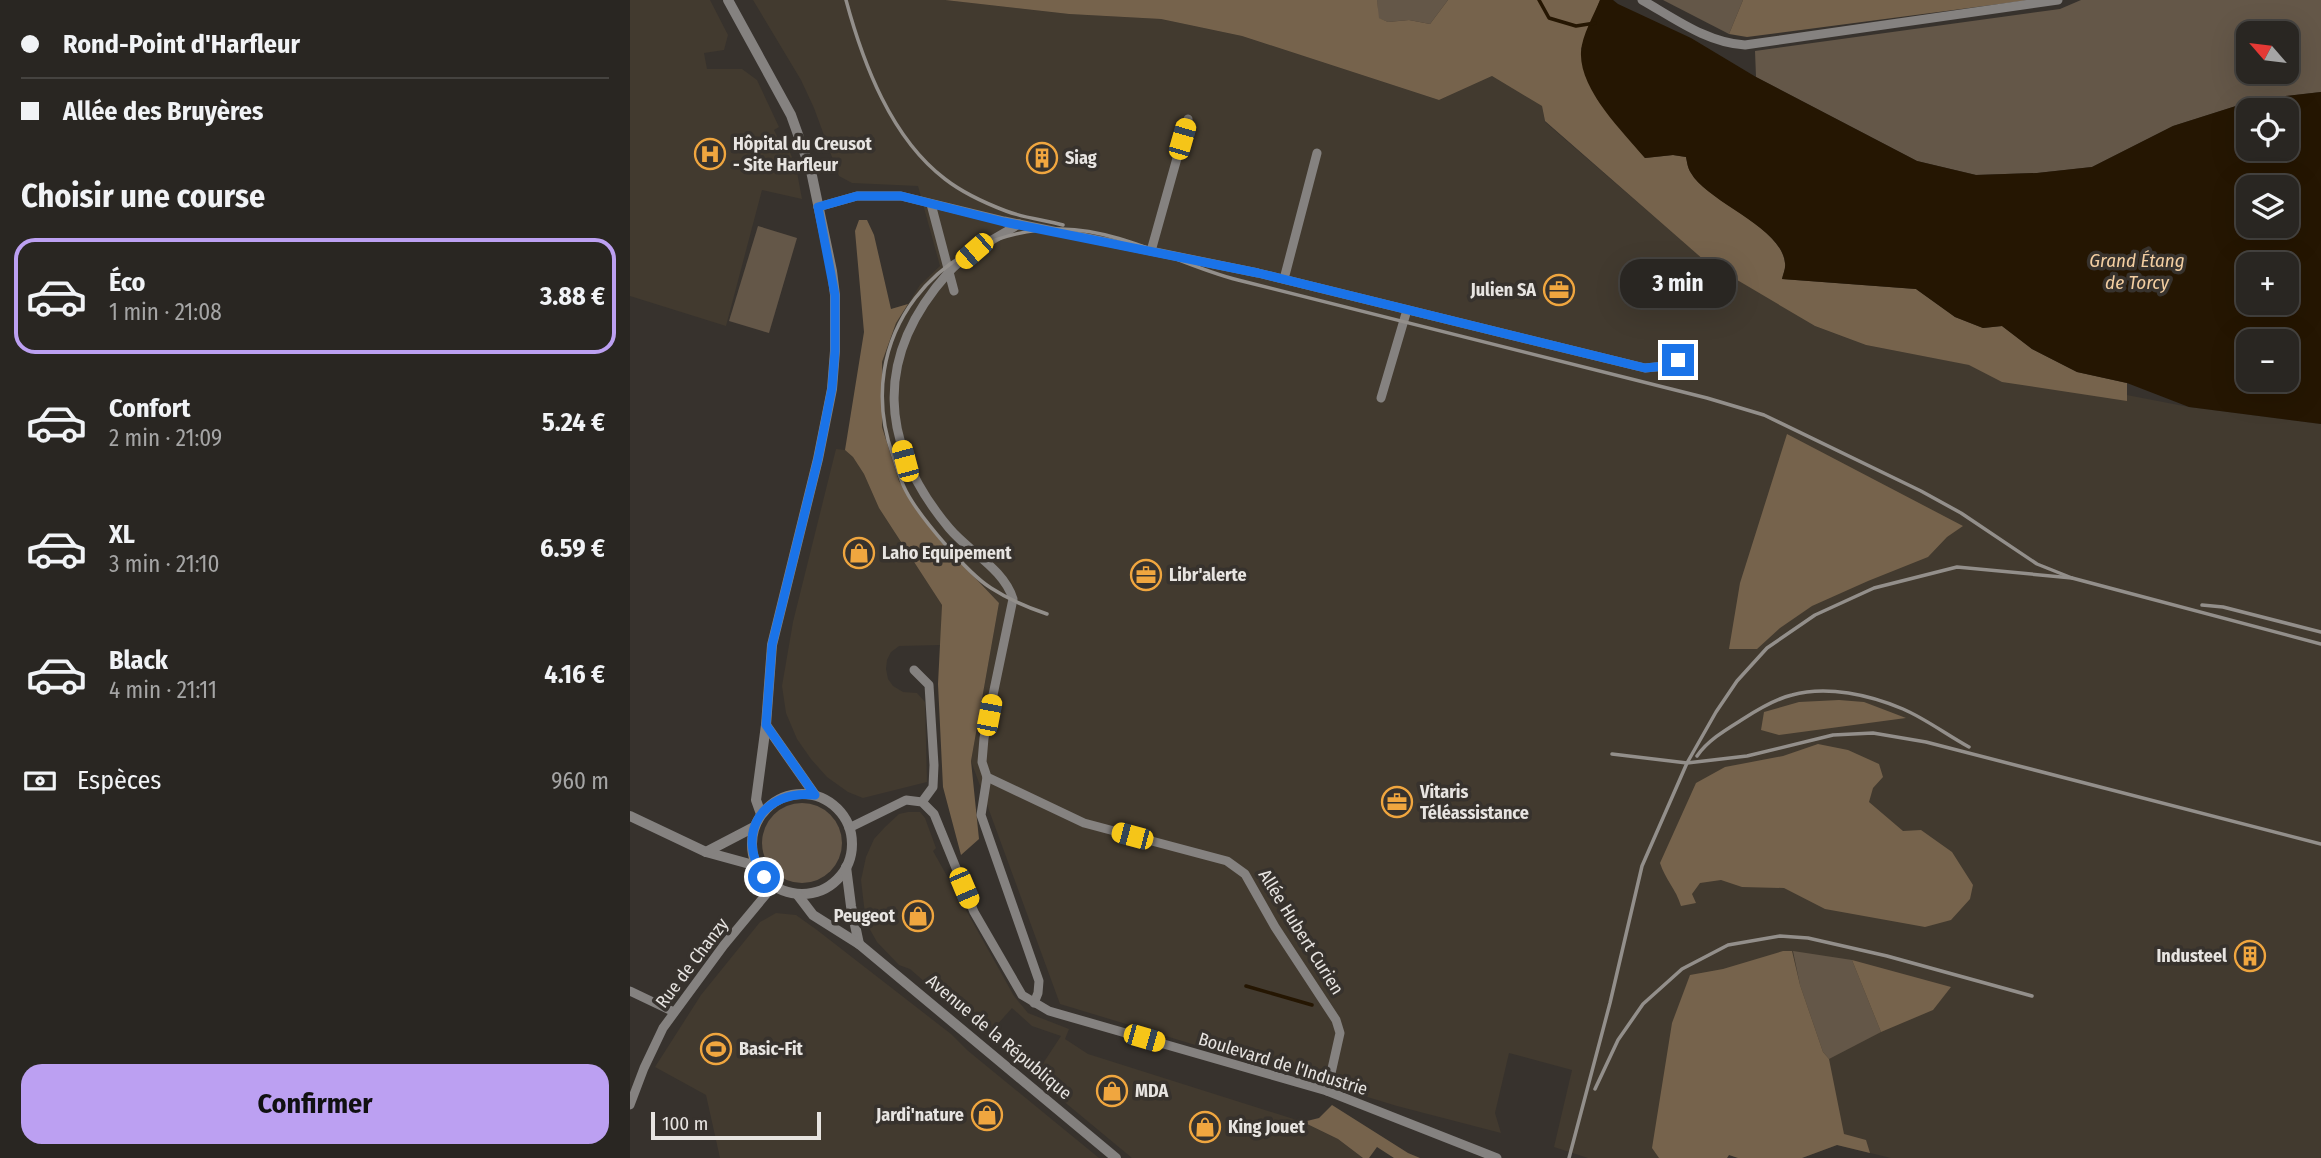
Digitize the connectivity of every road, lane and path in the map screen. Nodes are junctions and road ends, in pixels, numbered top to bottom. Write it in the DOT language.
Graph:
graph roads {
  1 [pos="728,0"];
  2 [pos="1642,0"];
  3 [pos="2058,0"];
  4 [pos="1188,118"];
  5 [pos="1317,153"];
  6 [pos="931,204"];
  7 [pos="818,207"];
  8 [pos="1019,224"];
  9 [pos="1151,251"];
  10 [pos="949,272"];
  11 [pos="1284,279"];
  12 [pos="954,291"];
  13 [pos="1407,310"];
  14 [pos="1686,359"];
  15 [pos="1381,398"];
  16 [pos="914,670"];
  17 [pos="766,725"];
  18 [pos="987,777"];
  19 [pos="815,795"];
  20 [pos="922,802"];
  21 [pos="761,814"];
  22 [pos="630,817"];
  23 [pos="754,827"];
  24 [pos="849,828"];
  25 [pos="706,852"];
  26 [pos="757,866"];
  27 [pos="846,867"];
  28 [pos="773,886"];
  29 [pos="797,894"];
  30 [pos="859,944"];
  31 [pos="630,991"];
  32 [pos="1034,1003"];
  33 [pos="674,1013"];
  34 [pos="1327,1091"];
  35 [pos="630,1105"];
  36 [pos="1116,1158"];
  37 [pos="1496,1158"];
  1 -- 7 [label="street"];
  2 -- 3 [label="street"];
  4 -- 9 [label="street"];
  5 -- 11 [label="street"];
  6 -- 7 [label="street"];
  6 -- 8 [label="street"];
  6 -- 10 [label="street"];
  7 -- 17 [label="street"];
  8 -- 9 [label="street"];
  8 -- 10 [label="street"];
  9 -- 11 [label="street"];
  10 -- 12 [label="street"];
  10 -- 18 [label="street"];
  11 -- 13 [label="street"];
  13 -- 14 [label="street"];
  13 -- 15 [label="street"];
  16 -- 20 [label="street"];
  17 -- 19 [label="street"];
  17 -- 21 [label="street"];
  18 -- 32 [label="street"];
  18 -- 34 [label="street, Allée Hubert Curien"];
  19 -- 21 [label="street"];
  19 -- 24 [label="street"];
  20 -- 24 [label="street"];
  20 -- 32 [label="street, Boulevard de l'Industrie"];
  21 -- 23 [label="street"];
  22 -- 25 [label="street"];
  23 -- 25 [label="street"];
  23 -- 26 [label="street"];
  24 -- 27 [label="street"];
  25 -- 26 [label="street"];
  26 -- 28 [label="street"];
  27 -- 29 [label="street"];
  27 -- 30 [label="street"];
  28 -- 29 [label="street"];
  28 -- 33 [label="street, Rue de Chanzy"];
  29 -- 30 [label="street, Avenue de la République"];
  30 -- 36 [label="street, Avenue de la République"];
  31 -- 33 [label="street"];
  32 -- 34 [label="street, Boulevard de l'Industrie"];
  33 -- 35 [label="street, Rue de Chanzy"];
  34 -- 37 [label="street, Boulevard de l'Industrie"];
}
